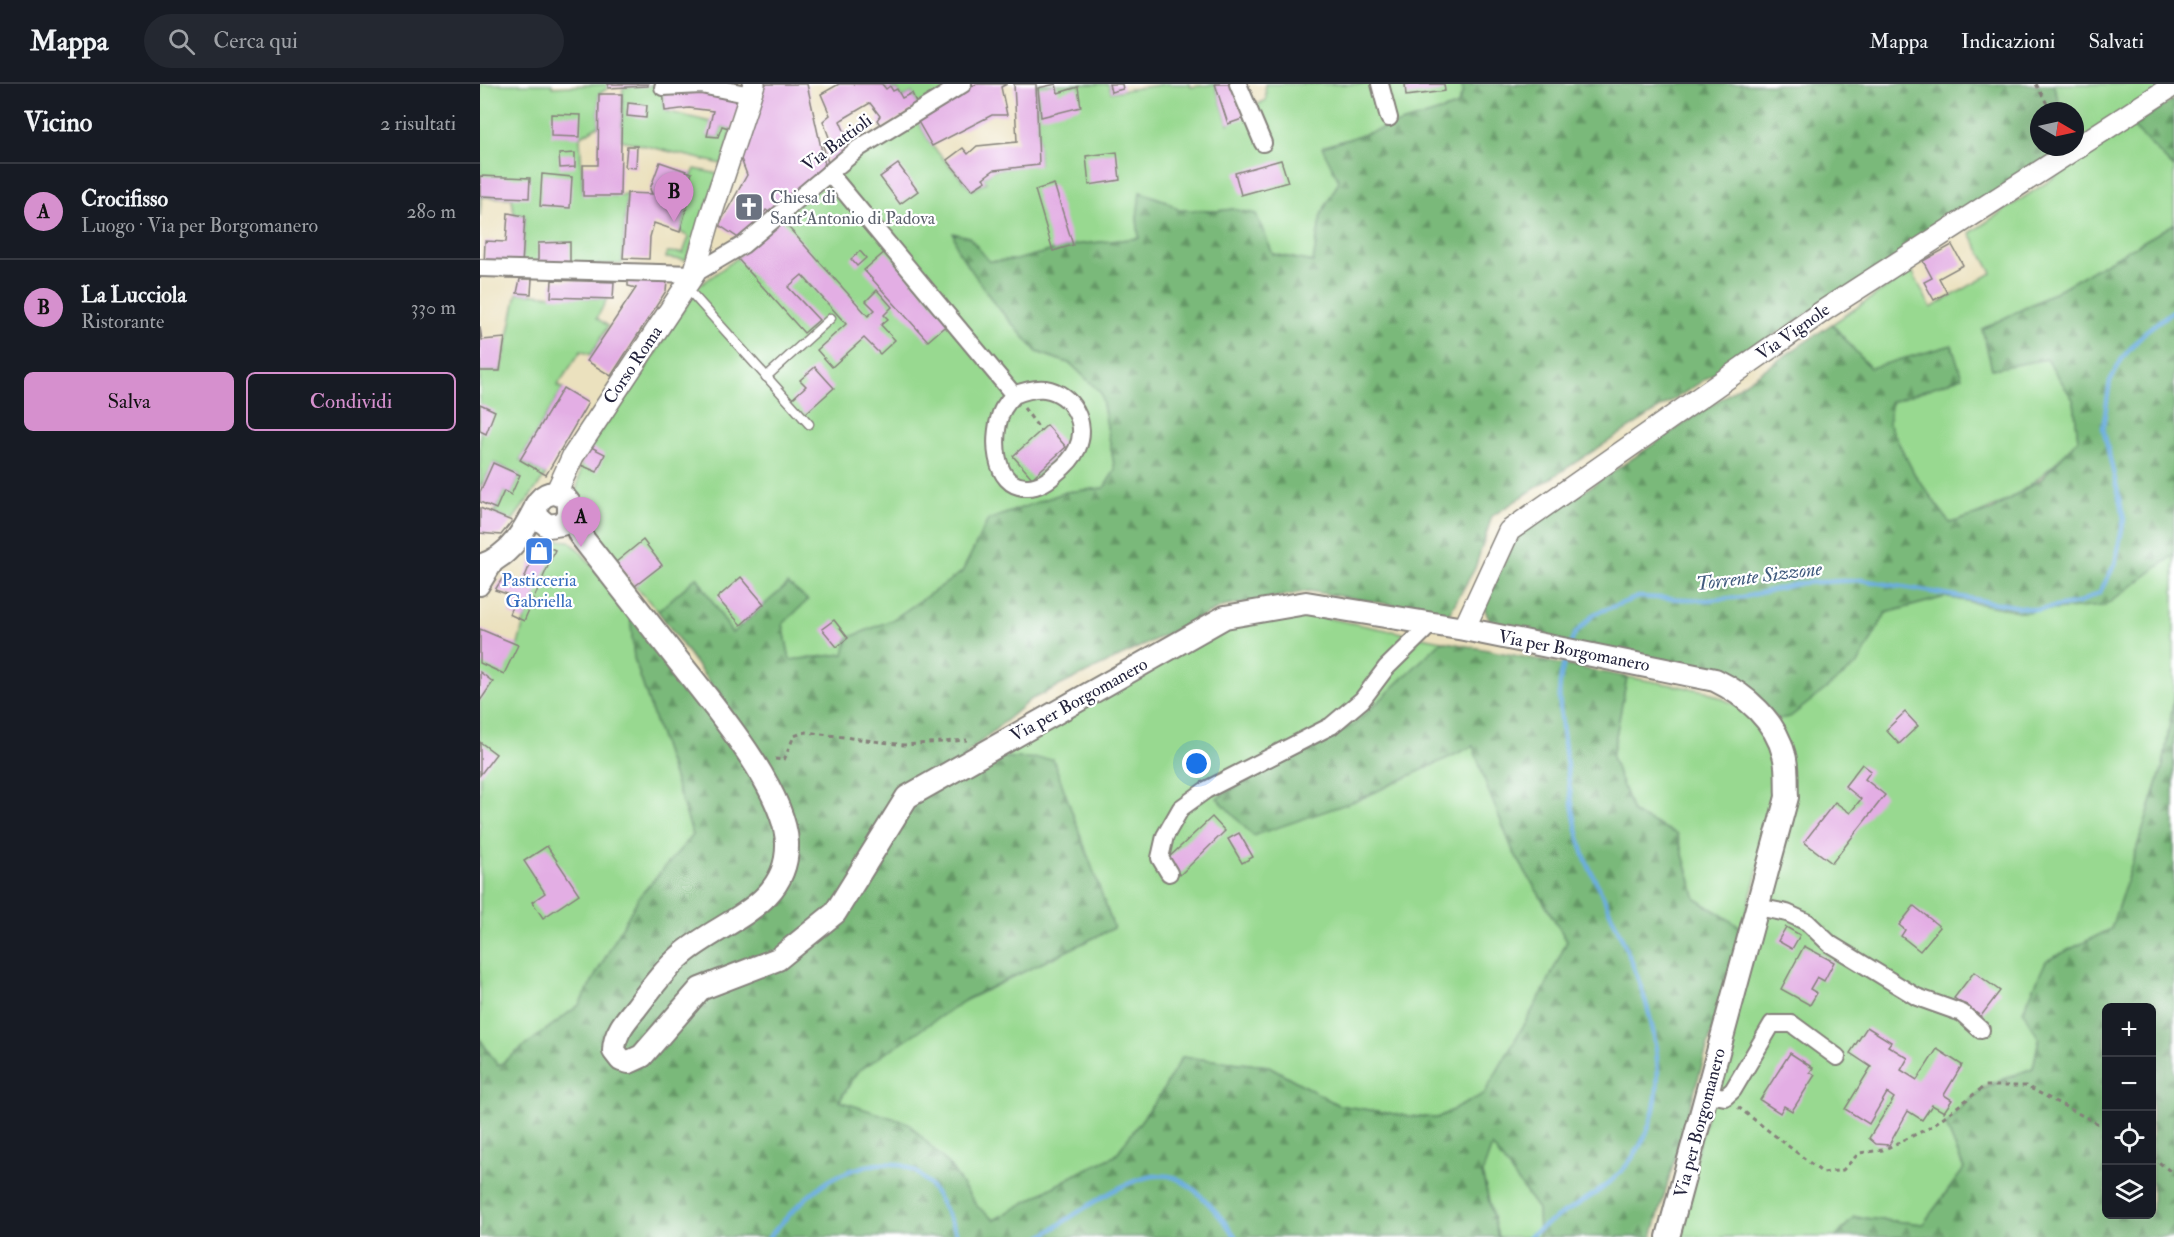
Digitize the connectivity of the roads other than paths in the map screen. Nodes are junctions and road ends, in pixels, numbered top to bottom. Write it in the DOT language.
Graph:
graph roads {
  1 [pos="963,84"];
  2 [pos="1238,84"];
  3 [pos="1380,84"];
  4 [pos="2174,85"];
  5 [pos="663,87"];
  6 [pos="753,90"];
  7 [pos="1389,118"];
  8 [pos="1263,143"];
  9 [pos="829,173"];
  10 [pos="480,268"];
  11 [pos="690,280"];
  12 [pos="831,318"];
  13 [pos="766,377"];
  14 [pos="1014,395"];
  15 [pos="809,424"];
  16 [pos="564,501"];
  17 [pos="544,519"];
  18 [pos="580,535"];
  19 [pos="488,564"];
  20 [pos="480,587"];
  21 [pos="1431,624"];
  22 [pos="1464,629"];
  23 [pos="1169,873"];
  24 [pos="1756,907"];
  25 [pos="1981,1030"];
  26 [pos="1837,1057"];
  27 [pos="1717,1095"];
  28 [pos="1668,1237"];
  1 -- 9 [label="street, Via Battioli"];
  2 -- 8 [label="street"];
  3 -- 7 [label="street"];
  4 -- 22 [label="street, Via Vignole"];
  5 -- 6 [label="street"];
  6 -- 11 [label="street, Corso Roma"];
  9 -- 11 [label="street, Via Battioli"];
  9 -- 14 [label="street"];
  10 -- 11 [label="street"];
  11 -- 13 [label="lane"];
  11 -- 16 [label="street, Corso Roma"];
  12 -- 13 [label="lane"];
  13 -- 15 [label="lane"];
  14 -- 14 [label="street"];
  16 -- 17 [label="main road"];
  16 -- 17 [label="main road"];
  16 -- 18 [label="main road, Via per Borgomanero"];
  17 -- 18 [label="main road"];
  17 -- 19 [label="main road"];
  18 -- 21 [label="main road, Via per Borgomanero"];
  19 -- 20 [label="street"];
  21 -- 22 [label="main road, Via per Borgomanero"];
  21 -- 23 [label="street"];
  22 -- 24 [label="main road, Via per Borgomanero"];
  24 -- 25 [label="street"];
  24 -- 27 [label="main road, Via per Borgomanero"];
  26 -- 27 [label="street"];
  27 -- 28 [label="main road, Via per Borgomanero"];
}
